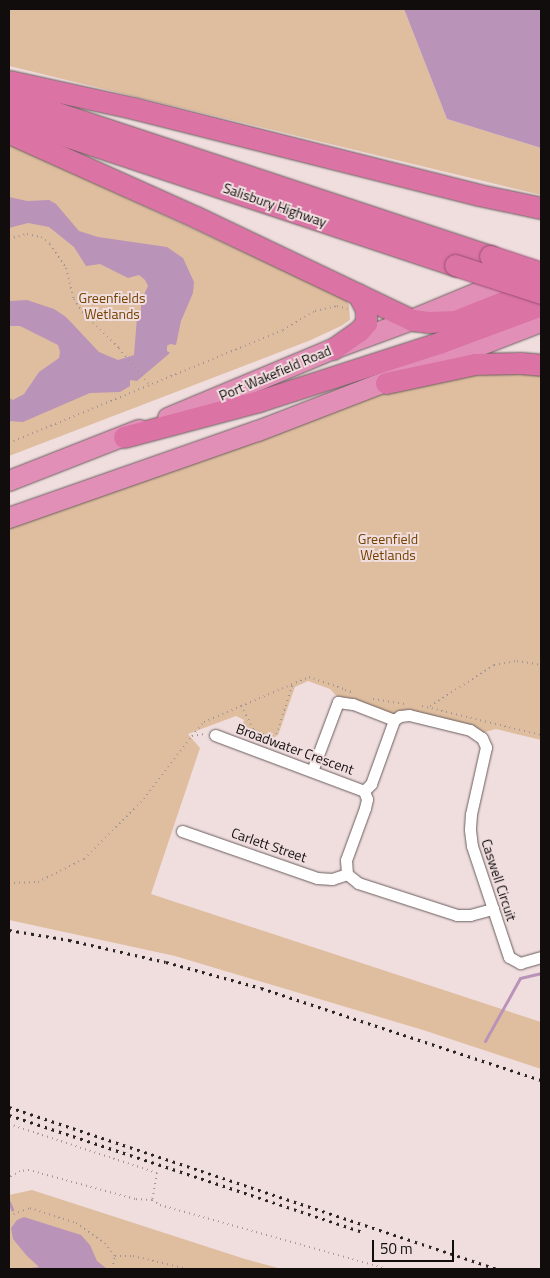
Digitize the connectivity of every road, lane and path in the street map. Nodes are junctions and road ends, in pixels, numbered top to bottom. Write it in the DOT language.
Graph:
graph roads {
  1 [pos="9,81"];
  2 [pos="9,96"];
  3 [pos="9,117"];
  4 [pos="9,133"];
  5 [pos="541,208"];
  6 [pos="9,239"];
  7 [pos="541,267"];
  8 [pos="541,273"];
  9 [pos="541,287"];
  10 [pos="541,294"];
  11 [pos="357,303"];
  12 [pos="541,305"];
  13 [pos="412,320"];
  14 [pos="541,322"];
  15 [pos="333,349"];
  16 [pos="541,365"];
  17 [pos="386,383"];
  18 [pos="150,386"];
  19 [pos="124,436"];
  20 [pos="9,443"];
  21 [pos="9,481"];
  22 [pos="9,518"];
  23 [pos="541,665"];
  24 [pos="293,683"];
  25 [pos="353,704"];
  26 [pos="242,706"];
  27 [pos="412,716"];
  28 [pos="394,720"];
  29 [pos="215,735"];
  30 [pos="192,736"];
  31 [pos="312,772"];
  32 [pos="364,791"];
  33 [pos="182,831"];
  34 [pos="347,874"];
  35 [pos="9,883"];
  36 [pos="493,909"];
  37 [pos="541,957"];
  38 [pos="9,1124"];
  39 [pos="9,1177"];
  40 [pos="152,1200"];
  41 [pos="9,1216"];
  42 [pos="115,1256"];
  43 [pos="112,1269"];
  44 [pos="188,1269"];
  45 [pos="387,1269"];
  1 -- 5 [label="highway"];
  2 -- 8 [label="highway, Salisbury Highway, bridge"];
  3 -- 10 [label="highway, Salisbury Highway, bridge"];
  4 -- 11 [label="highway"];
  6 -- 18 [label="path"];
  7 -- 13 [label="highway, Port Wakefield Road"];
  9 -- 13 [label="highway"];
  11 -- 13 [label="highway"];
  11 -- 15 [label="highway"];
  11 -- 18 [label="path"];
  12 -- 19 [label="highway"];
  13 -- 15 [label="highway, Port Wakefield Road"];
  14 -- 17 [label="highway"];
  15 -- 19 [label="highway, Port Wakefield Road"];
  16 -- 17 [label="highway"];
  17 -- 22 [label="highway"];
  18 -- 20 [label="path"];
  19 -- 21 [label="highway, Port Wakefield Road"];
  23 -- 27 [label="path"];
  24 -- 25 [label="path"];
  24 -- 26 [label="path"];
  24 -- 26 [label="path"];
  25 -- 28 [label="street"];
  25 -- 31 [label="street"];
  26 -- 30 [label="path"];
  27 -- 28 [label="street, Caswell Circuit"];
  27 -- 36 [label="street, Caswell Circuit"];
  28 -- 32 [label="street"];
  29 -- 30 [label="path"];
  29 -- 31 [label="street, Broadwater Crescent"];
  30 -- 35 [label="path"];
  31 -- 32 [label="street, Broadwater Crescent"];
  32 -- 34 [label="street"];
  33 -- 34 [label="street, Carlett Street"];
  34 -- 36 [label="street"];
  36 -- 37 [label="street, Caswell Circuit"];
  38 -- 40 [label="path"];
  39 -- 40 [label="path"];
  40 -- 45 [label="path"];
  41 -- 42 [label="path"];
  42 -- 43 [label="path"];
  42 -- 44 [label="path"];
}
